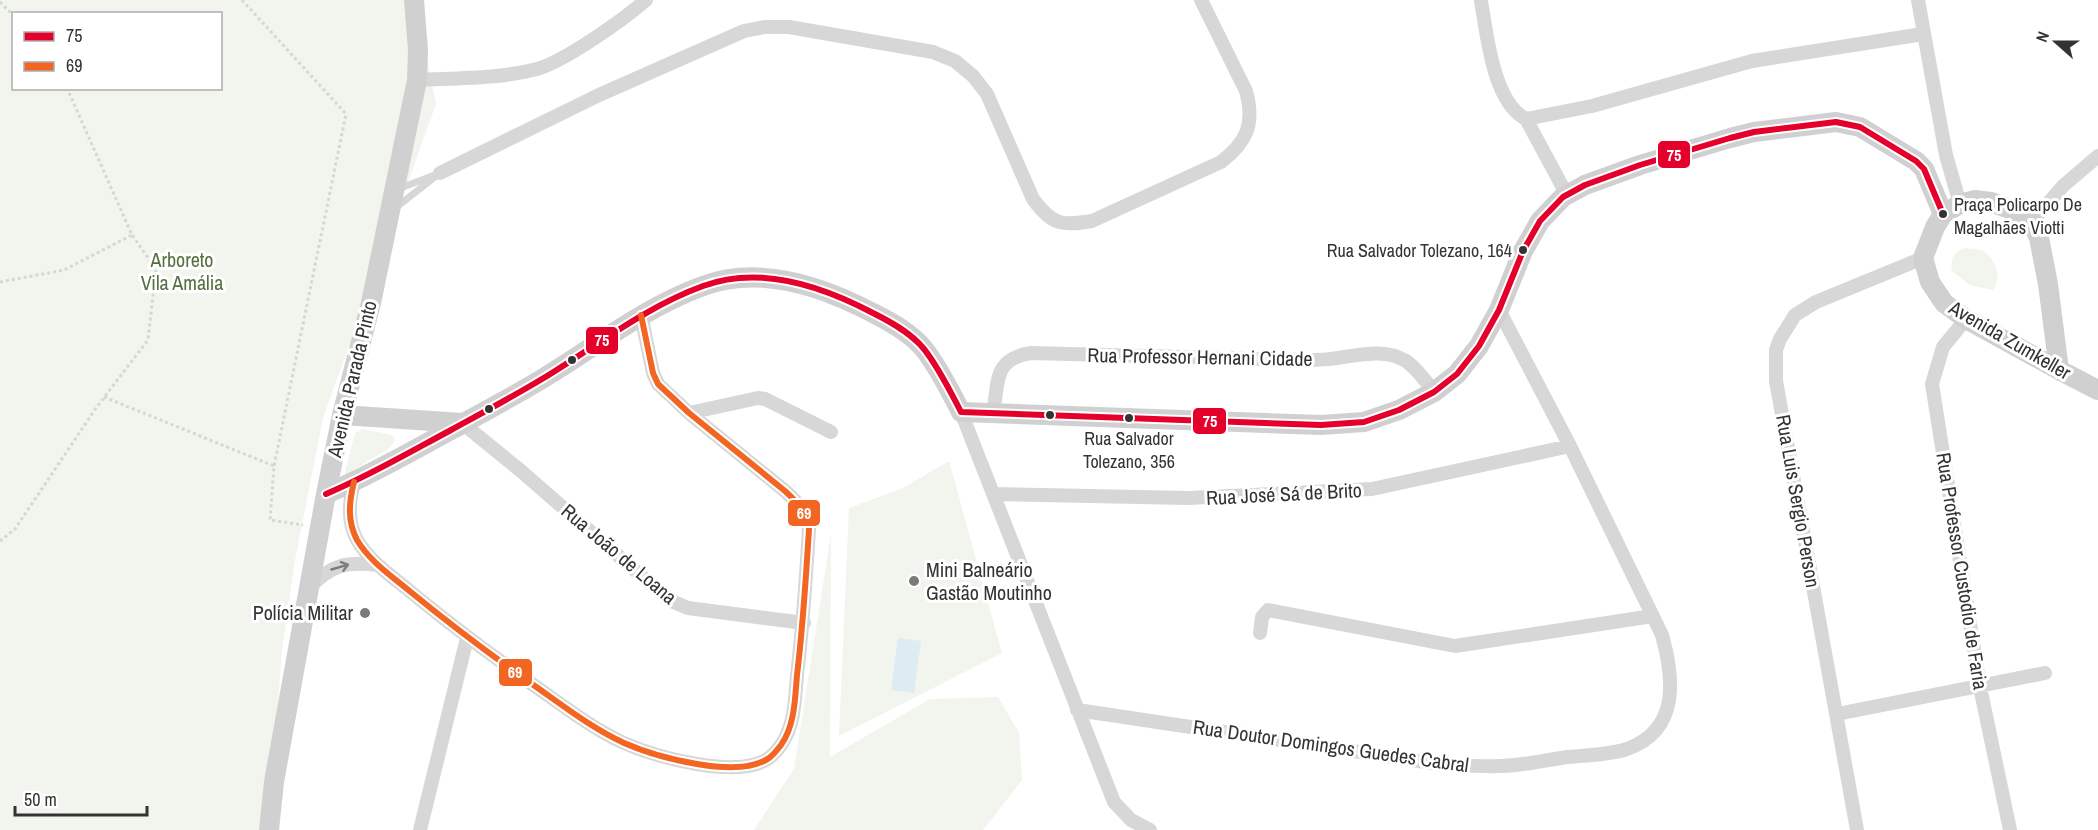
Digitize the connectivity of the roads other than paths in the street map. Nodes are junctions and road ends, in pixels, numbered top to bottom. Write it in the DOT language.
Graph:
graph roads {
  1 [pos="414,0"];
  2 [pos="646,0"];
  3 [pos="1201,0"];
  4 [pos="1482,0"];
  5 [pos="1918,0"];
  6 [pos="1923,34"];
  7 [pos="417,80"];
  8 [pos="1526,119"];
  9 [pos="2098,156"];
  10 [pos="440,173"];
  11 [pos="394,190"];
  12 [pos="1567,195"];
  13 [pos="1960,204"];
  14 [pos="390,212"];
  15 [pos="1943,214"];
  16 [pos="2032,222"];
  17 [pos="1923,258"];
  18 [pos="1499,310"];
  19 [pos="641,315"];
  20 [pos="1966,319"];
  21 [pos="2059,370"];
  22 [pos="2098,390"];
  23 [pos="1434,392"];
  24 [pos="961,412"];
  25 [pos="689,413"];
  26 [pos="993,413"];
  27 [pos="342,415"];
  28 [pos="393,419"];
  29 [pos="462,423"];
  30 [pos="831,432"];
  31 [pos="1570,446"];
  32 [pos="403,456"];
  33 [pos="354,482"];
  34 [pos="326,494"];
  35 [pos="993,494"];
  36 [pos="377,565"];
  37 [pos="309,588"];
  38 [pos="1653,616"];
  39 [pos="804,623"];
  40 [pos="1260,633"];
  41 [pos="467,638"];
  42 [pos="2045,673"];
  43 [pos="1980,687"];
  44 [pos="1077,710"];
  45 [pos="1837,714"];
  46 [pos="269,830"];
  47 [pos="420,830"];
  48 [pos="1150,830"];
  49 [pos="1857,830"];
  50 [pos="2010,830"];
  1 -- 7 [label="street, Avenida Parada Pinto"];
  2 -- 7 [label="street"];
  3 -- 10 [label="street"];
  4 -- 8 [label="street"];
  5 -- 6 [label="street"];
  6 -- 8 [label="street"];
  6 -- 13 [label="street"];
  7 -- 11 [label="street, Avenida Parada Pinto"];
  8 -- 12 [label="street"];
  9 -- 16 [label="street"];
  10 -- 11 [label="lane"];
  10 -- 14 [label="lane"];
  11 -- 14 [label="street, Avenida Parada Pinto"];
  12 -- 15 [label="street"];
  12 -- 18 [label="street"];
  13 -- 15 [label="street"];
  13 -- 16 [label="street"];
  14 -- 27 [label="street, Avenida Parada Pinto"];
  15 -- 17 [label="street"];
  16 -- 21 [label="street"];
  17 -- 20 [label="street, Avenida Zumkeller"];
  17 -- 45 [label="street, Rua Luis Sergio Person"];
  18 -- 23 [label="street"];
  18 -- 31 [label="street, Rua Doutor Domingos Guedes Cabral"];
  19 -- 24 [label="street"];
  19 -- 25 [label="street"];
  19 -- 29 [label="street"];
  20 -- 21 [label="street, Avenida Zumkeller"];
  20 -- 43 [label="street, Rua Professor Custodio de Faria"];
  21 -- 22 [label="street, Avenida Zumkeller"];
  23 -- 26 [label="street"];
  23 -- 26 [label="street, Rua Professor Hernani Cidade"];
  24 -- 26 [label="street"];
  24 -- 35 [label="street"];
  25 -- 30 [label="street"];
  25 -- 39 [label="street"];
  27 -- 28 [label="street"];
  27 -- 34 [label="street, Avenida Parada Pinto"];
  28 -- 29 [label="street"];
  28 -- 32 [label="street"];
  29 -- 32 [label="street"];
  29 -- 39 [label="street, Rua João de Loana"];
  31 -- 35 [label="street, Rua José Sá de Brito"];
  31 -- 38 [label="street, Rua Doutor Domingos Guedes Cabral"];
  32 -- 33 [label="street"];
  33 -- 34 [label="street"];
  33 -- 36 [label="street"];
  34 -- 37 [label="street, Avenida Parada Pinto"];
  35 -- 44 [label="street"];
  37 -- 36 [label="street, one-way"];
  36 -- 41 [label="street"];
  37 -- 46 [label="street, Avenida Parada Pinto"];
  38 -- 40 [label="street"];
  38 -- 44 [label="street, Rua Doutor Domingos Guedes Cabral"];
  39 -- 41 [label="street"];
  41 -- 47 [label="street"];
  42 -- 43 [label="street"];
  43 -- 45 [label="street"];
  43 -- 50 [label="street, Rua Professor Custodio de Faria"];
  44 -- 48 [label="street"];
  45 -- 49 [label="street, Rua Luis Sergio Person"];
}
